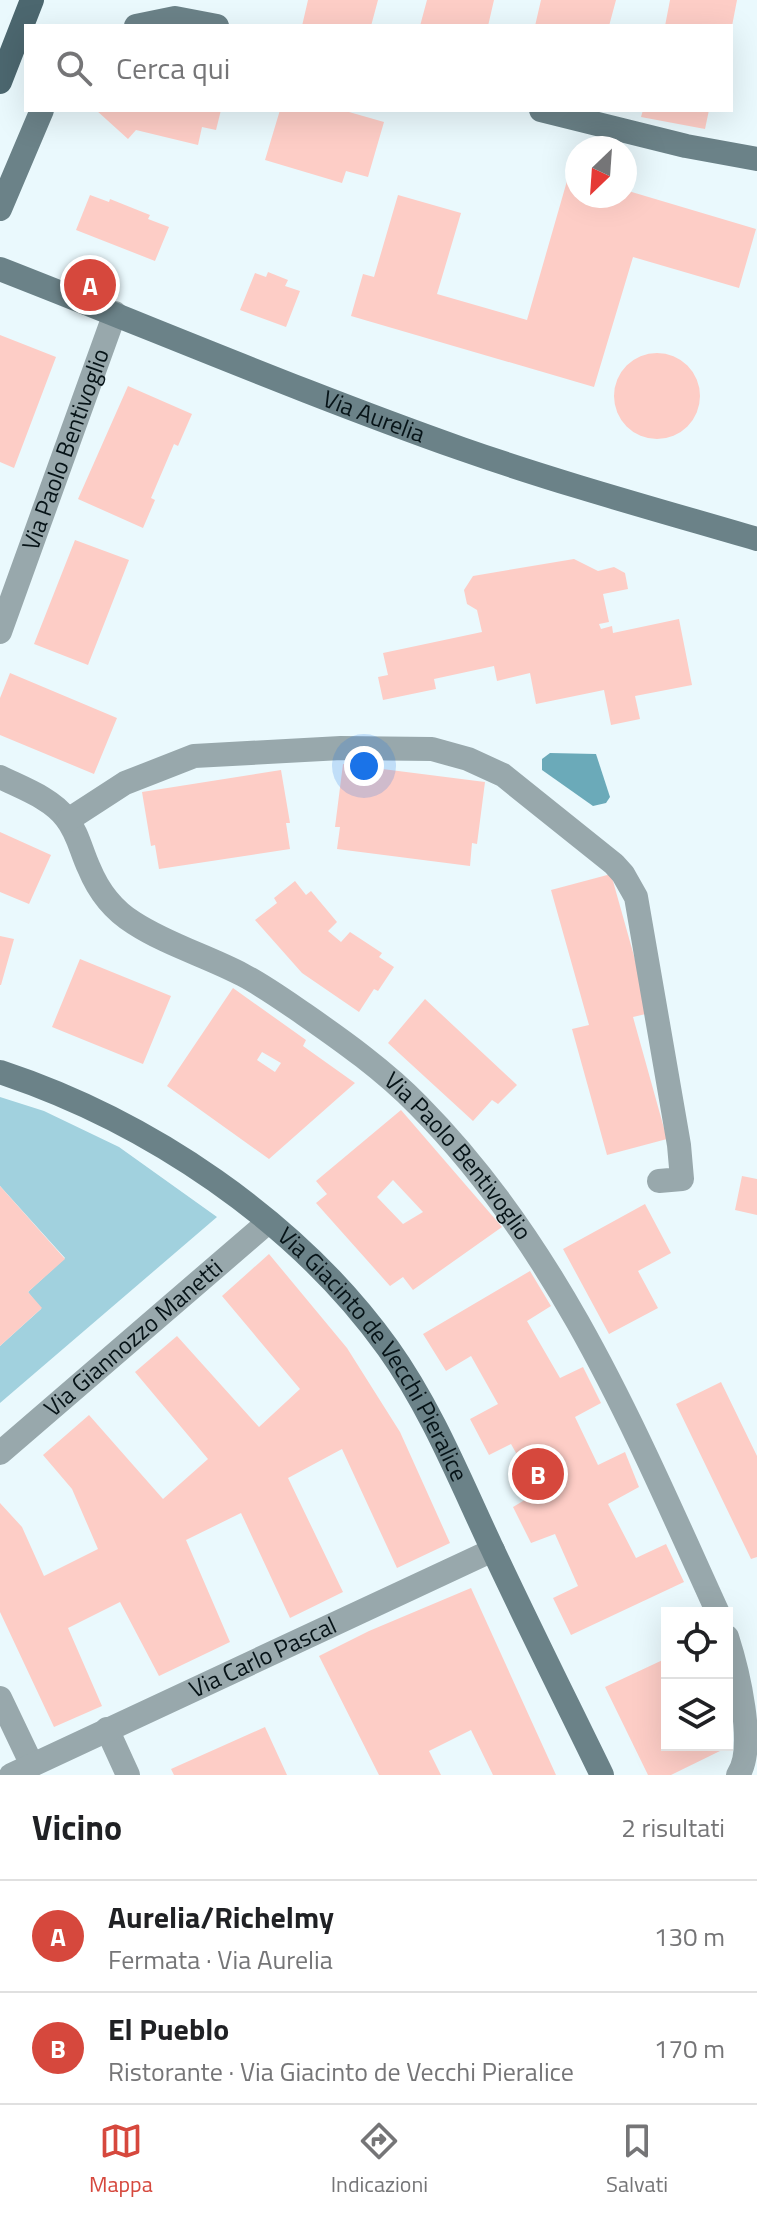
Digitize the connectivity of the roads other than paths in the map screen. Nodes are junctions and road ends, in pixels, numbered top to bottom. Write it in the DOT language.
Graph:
graph roads {
  1 [pos="32,0"];
  2 [pos="146,24"];
  3 [pos="206,24"];
  4 [pos="0,82"];
  5 [pos="41,112"];
  6 [pos="549,112"];
  7 [pos="757,159"];
  8 [pos="0,209"];
  9 [pos="0,269"];
  10 [pos="115,313"];
  11 [pos="757,539"];
  12 [pos="0,632"];
  13 [pos="0,777"];
  14 [pos="68,820"];
  15 [pos="0,1072"];
  16 [pos="659,1181"];
  17 [pos="267,1223"];
  18 [pos="0,1453"];
  19 [pos="493,1550"];
  20 [pos="715,1607"];
  21 [pos="733,1658"];
  22 [pos="0,1698"];
  23 [pos="107,1729"];
  24 [pos="22,1770"];
  25 [pos="128,1775"];
  26 [pos="602,1775"];
  27 [pos="738,1775"];
  1 -- 4 [label="main road"];
  2 -- 3 [label="street"];
  5 -- 8 [label="street"];
  6 -- 7 [label="street"];
  9 -- 10 [label="street, Via Aurelia"];
  10 -- 11 [label="street, Via Aurelia"];
  10 -- 12 [label="street, Via Paolo Bentivoglio"];
  13 -- 14 [label="street, Via Paolo Bentivoglio"];
  14 -- 16 [label="street"];
  14 -- 20 [label="street, Via Paolo Bentivoglio"];
  15 -- 17 [label="street, Via Giacinto de Vecchi Pieralice"];
  17 -- 18 [label="street, Via Giannozzo Manetti"];
  17 -- 19 [label="street, Via Giacinto de Vecchi Pieralice"];
  19 -- 23 [label="street, Via Carlo Pascal"];
  19 -- 26 [label="street, Via Giacinto de Vecchi Pieralice"];
  21 -- 27 [label="street"];
  22 -- 24 [label="street"];
  23 -- 24 [label="street, Via Carlo Pascal"];
  23 -- 25 [label="street"];
}
